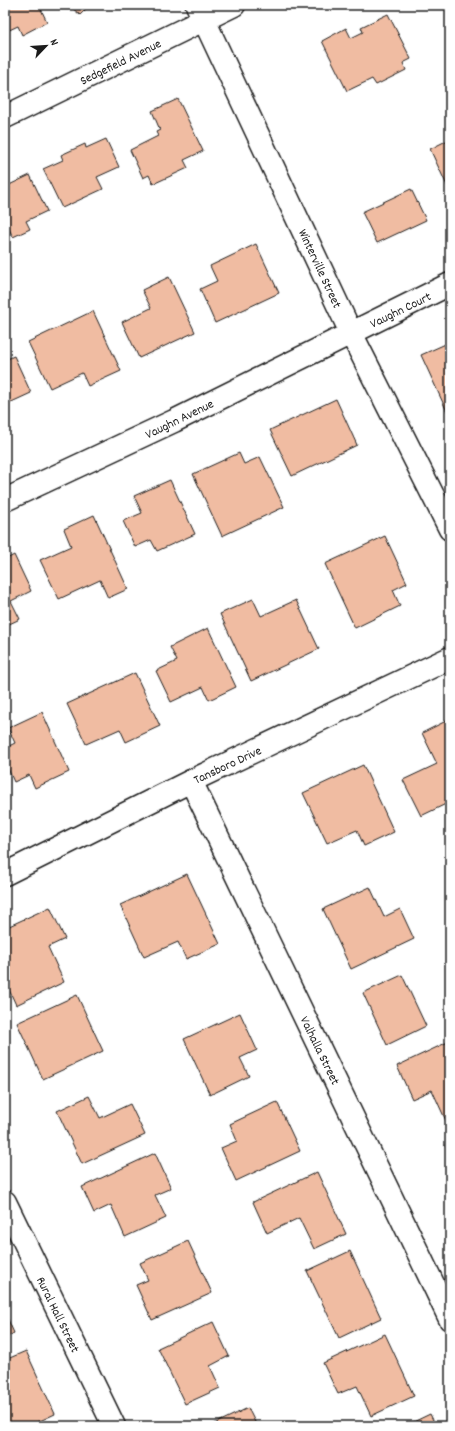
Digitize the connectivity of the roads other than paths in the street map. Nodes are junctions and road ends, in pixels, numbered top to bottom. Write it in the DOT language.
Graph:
graph roads {
  1 [pos="234,5"];
  2 [pos="201,12"];
  3 [pos="5,117"];
  4 [pos="450,284"];
  5 [pos="351,333"];
  6 [pos="5,500"];
  7 [pos="450,529"];
  8 [pos="450,658"];
  9 [pos="191,781"];
  10 [pos="5,874"];
  11 [pos="5,1202"];
  12 [pos="450,1320"];
  13 [pos="114,1426"];
  1 -- 2 [label="street, Sedgefield Avenue"];
  2 -- 3 [label="street, Sedgefield Avenue"];
  2 -- 5 [label="street, Winterville Street"];
  4 -- 5 [label="street, Vaughn Court"];
  5 -- 6 [label="street, Vaughn Avenue"];
  5 -- 7 [label="street, Winterville Street"];
  8 -- 9 [label="street, Tansboro Drive"];
  9 -- 10 [label="street, Tansboro Drive"];
  9 -- 12 [label="street, Valhalla Street"];
  11 -- 13 [label="street, Rural Hall Street"];
}
